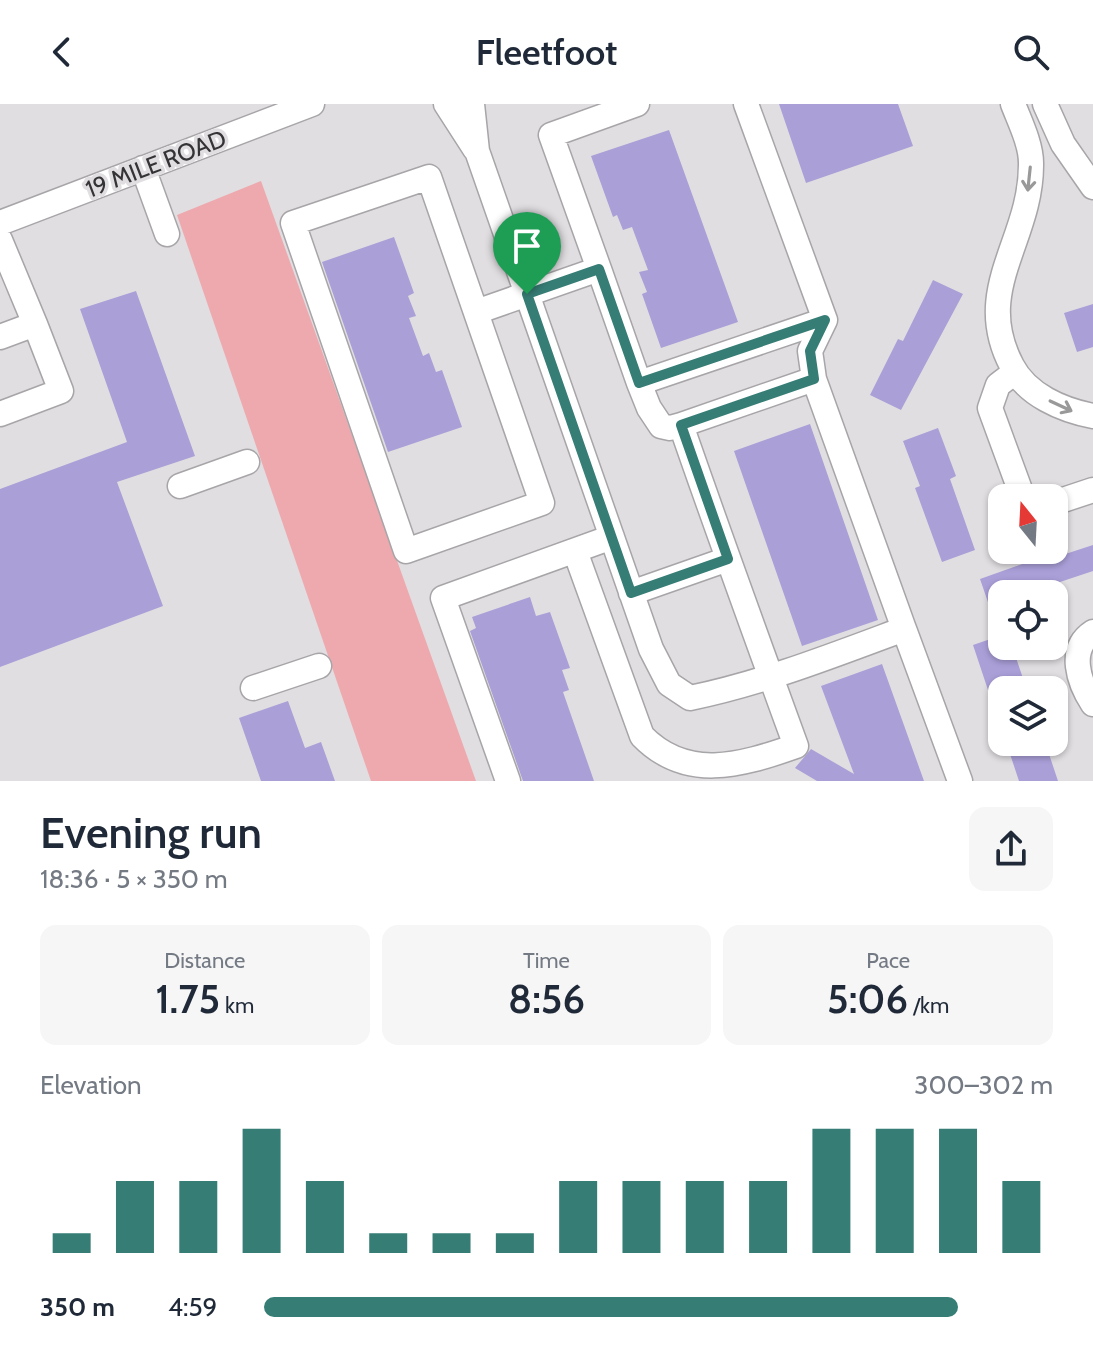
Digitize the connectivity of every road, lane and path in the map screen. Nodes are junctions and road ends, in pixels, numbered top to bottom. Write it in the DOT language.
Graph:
graph roads {
  1 [pos="312,104"];
  2 [pos="446,104"];
  3 [pos="472,104"];
  4 [pos="637,104"];
  5 [pos="746,104"];
  6 [pos="1013,104"];
  7 [pos="1045,104"];
  8 [pos="477,151"];
  9 [pos="143,168"];
  10 [pos="1093,187"];
  11 [pos="0,223"];
  12 [pos="167,234"];
  13 [pos="0,240"];
  14 [pos="599,269"];
  15 [pos="527,294"];
  16 [pos="476,312"];
  17 [pos="825,320"];
  18 [pos="35,324"];
  19 [pos="0,337"];
  20 [pos="1015,372"];
  21 [pos="814,379"];
  22 [pos="639,383"];
  23 [pos="0,414"];
  24 [pos="1093,416"];
  25 [pos="681,425"];
  26 [pos="247,462"];
  27 [pos="1018,484"];
  28 [pos="180,486"];
  29 [pos="1093,490"];
  30 [pos="1068,498"];
  31 [pos="612,537"];
  32 [pos="575,551"];
  33 [pos="728,559"];
  34 [pos="631,593"];
  35 [pos="904,629"];
  36 [pos="1093,632"];
  37 [pos="319,666"];
  38 [pos="771,676"];
  39 [pos="253,688"];
  40 [pos="1093,704"];
  41 [pos="508,781"];
  42 [pos="960,781"];
  1 -- 9 [label="street, 19 MILE ROAD"];
  2 -- 8 [label="street"];
  3 -- 8 [label="street"];
  4 -- 14 [label="street"];
  5 -- 17 [label="street"];
  6 -- 20 [label="street, one-way"];
  7 -- 10 [label="street"];
  8 -- 15 [label="street"];
  9 -- 11 [label="street, 19 MILE ROAD"];
  9 -- 12 [label="street"];
  13 -- 18 [label="street"];
  14 -- 15 [label="street"];
  14 -- 22 [label="street"];
  15 -- 16 [label="street"];
  15 -- 31 [label="street"];
  16 -- 16 [label="street"];
  17 -- 21 [label="street"];
  17 -- 22 [label="street"];
  18 -- 19 [label="street"];
  18 -- 23 [label="street"];
  20 -- 24 [label="street, one-way"];
  20 -- 27 [label="street"];
  21 -- 25 [label="street"];
  21 -- 35 [label="street"];
  22 -- 25 [label="street"];
  25 -- 33 [label="street"];
  26 -- 28 [label="street"];
  29 -- 30 [label="street"];
  31 -- 32 [label="street"];
  31 -- 34 [label="street"];
  32 -- 38 [label="street"];
  32 -- 41 [label="street"];
  33 -- 34 [label="street"];
  33 -- 38 [label="street"];
  34 -- 38 [label="street"];
  35 -- 38 [label="street"];
  35 -- 42 [label="street"];
  36 -- 40 [label="street"];
  37 -- 39 [label="street"];
}
